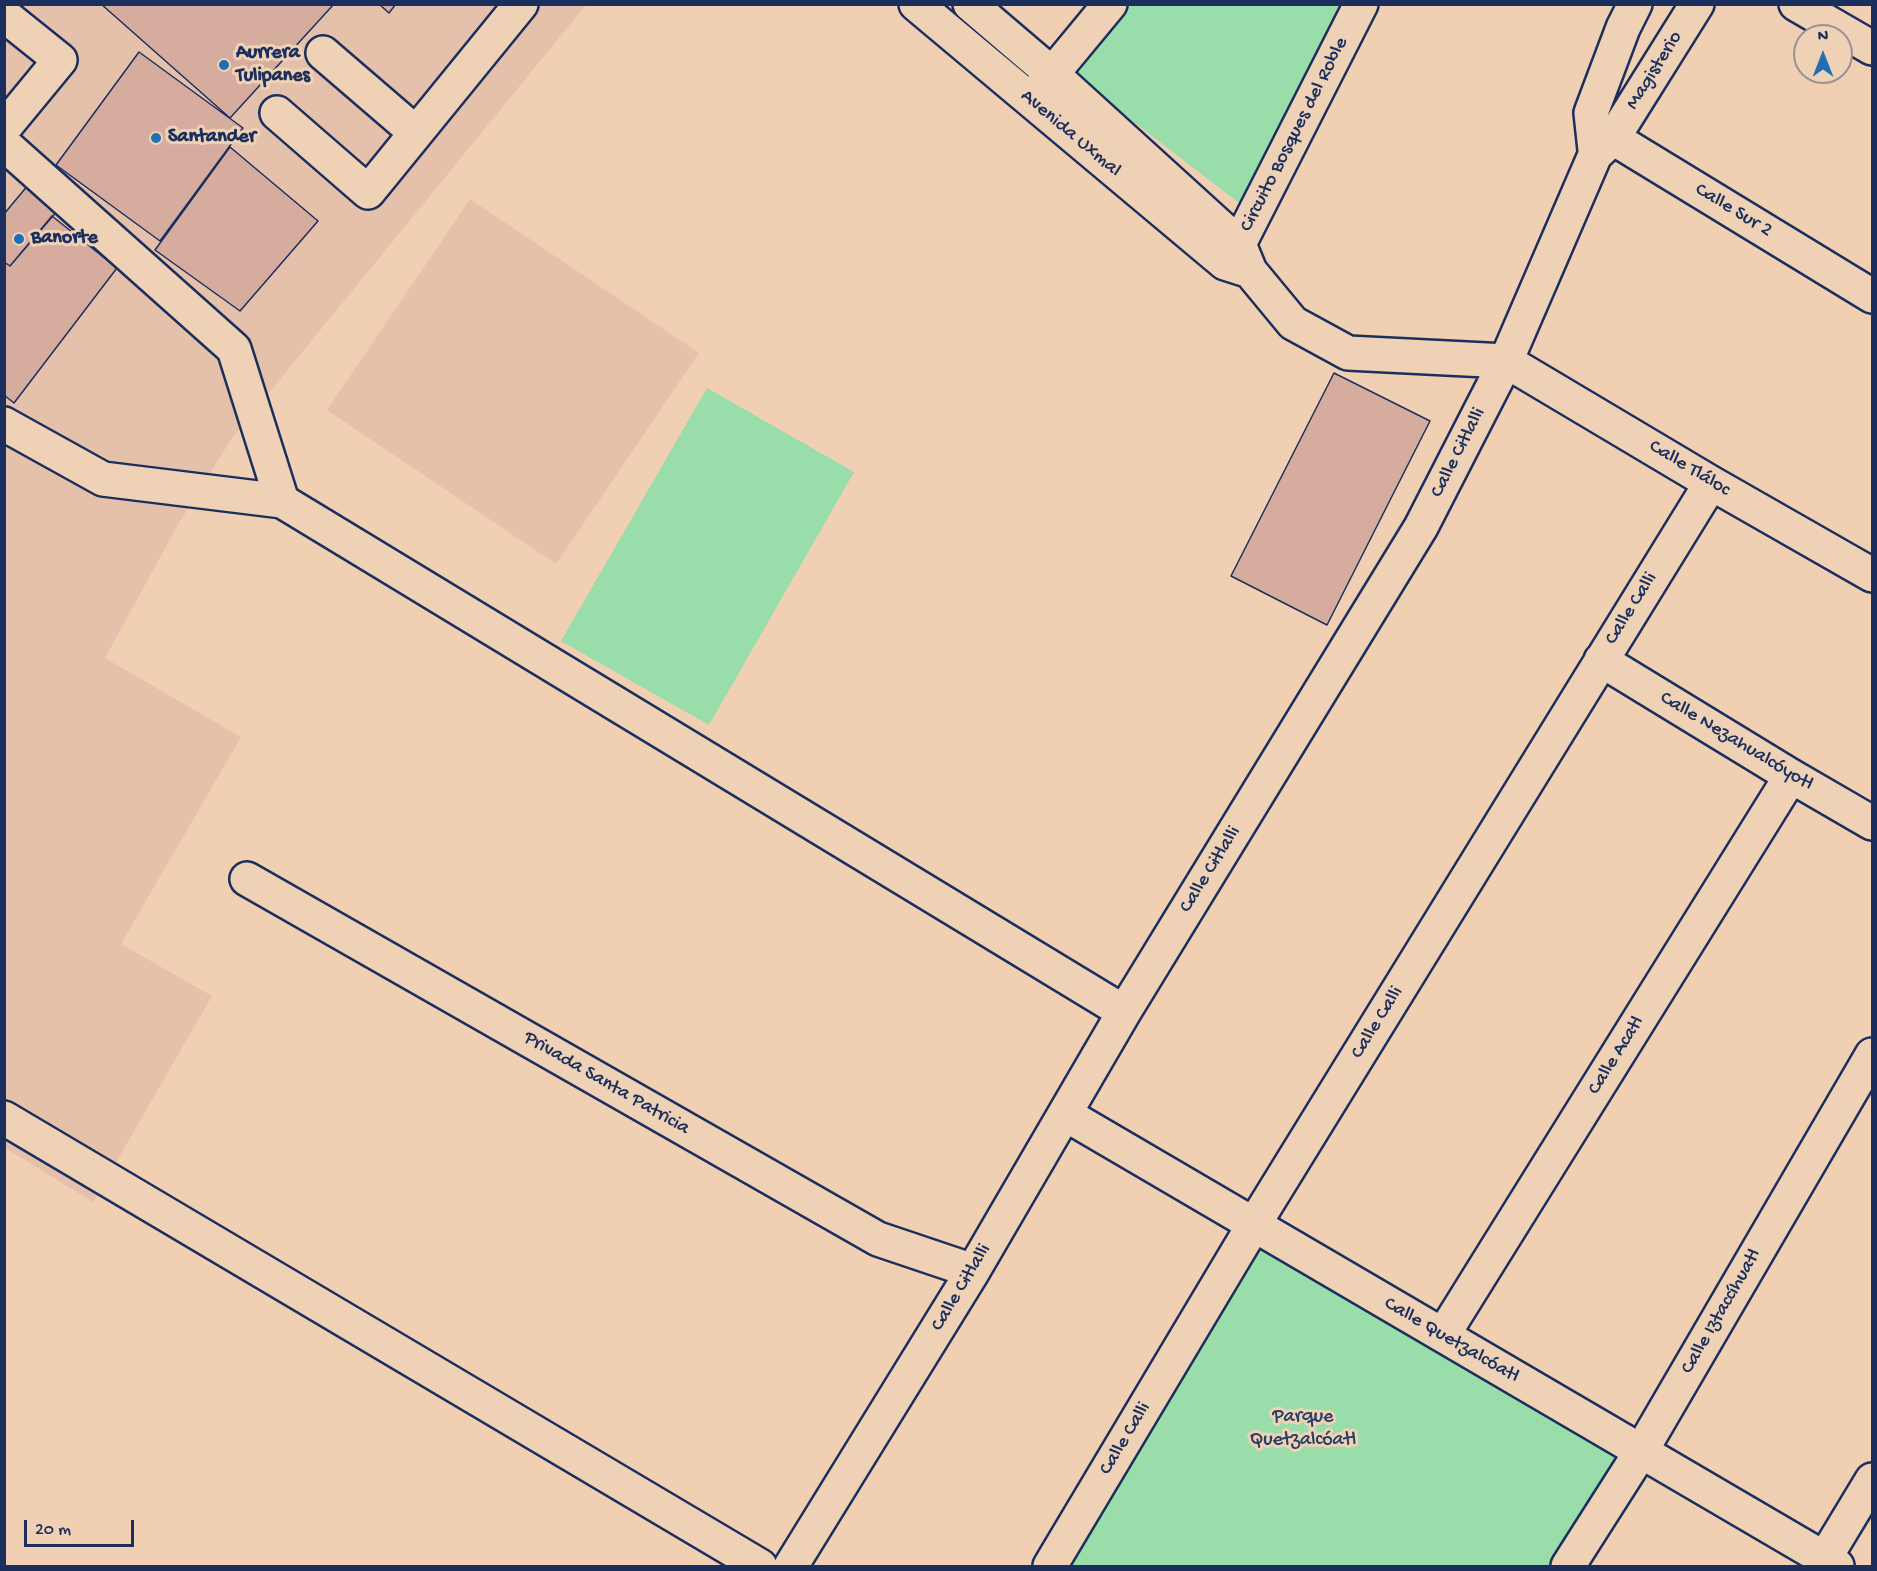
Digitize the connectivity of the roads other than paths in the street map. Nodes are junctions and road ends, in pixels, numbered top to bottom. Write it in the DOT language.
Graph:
graph roads {
  1 [pos="521,4"];
  2 [pos="916,4"];
  3 [pos="970,4"];
  4 [pos="1110,4"];
  5 [pos="1361,4"];
  6 [pos="1635,4"];
  7 [pos="1697,4"];
  8 [pos="1796,4"];
  9 [pos="4,15"];
  10 [pos="1872,48"];
  11 [pos="323,53"];
  12 [pos="1052,74"];
  13 [pos="1030,101"];
  14 [pos="277,113"];
  15 [pos="4,129"];
  16 [pos="416,133"];
  17 [pos="1600,141"];
  18 [pos="4,144"];
  19 [pos="1238,259"];
  20 [pos="1872,296"];
  21 [pos="1506,361"];
  22 [pos="4,424"];
  23 [pos="1711,483"];
  24 [pos="282,501"];
  25 [pos="1872,575"];
  26 [pos="1601,660"];
  27 [pos="1791,776"];
  28 [pos="1872,823"];
  29 [pos="248,879"];
  30 [pos="1124,1012"];
  31 [pos="1872,1055"];
  32 [pos="1065,1114"];
  33 [pos="4,1118"];
  34 [pos="1253,1226"];
  35 [pos="973,1271"];
  36 [pos="1443,1335"];
  37 [pos="1640,1453"];
  38 [pos="1872,1480"];
  39 [pos="1827,1564"];
  40 [pos="760,1566"];
  41 [pos="791,1566"];
  42 [pos="1050,1566"];
  43 [pos="1568,1566"];
  1 -- 16 [label="street"];
  2 -- 13 [label="street, Avenida Uxmal"];
  3 -- 12 [label="street, Avenida Uxmal"];
  4 -- 12 [label="street"];
  5 -- 19 [label="street, Circuito Bosques del Roble"];
  6 -- 17 [label="street, Magisterio"];
  7 -- 17 [label="street, Magisterio"];
  8 -- 10 [label="street"];
  9 -- 15 [label="street"];
  11 -- 16 [label="street"];
  12 -- 13 [label="street"];
  12 -- 19 [label="street, Avenida Uxmal"];
  13 -- 19 [label="street, Avenida Uxmal"];
  14 -- 16 [label="street"];
  17 -- 20 [label="street, Calle Sur 2"];
  17 -- 21 [label="street, Calle Citlalli"];
  18 -- 24 [label="street"];
  19 -- 21 [label="street"];
  21 -- 23 [label="street, Calle Tláloc"];
  21 -- 30 [label="street, Calle Citlalli"];
  22 -- 24 [label="street"];
  23 -- 25 [label="street, Calle Tláloc"];
  23 -- 26 [label="street, Calle Calli"];
  24 -- 30 [label="street"];
  26 -- 27 [label="street, Calle Nezahualcóyotl"];
  26 -- 34 [label="street, Calle Calli"];
  27 -- 28 [label="street, Calle Nezahualcóyotl"];
  27 -- 36 [label="street, Calle Acatl"];
  29 -- 35 [label="street, Privada Santa Patricia"];
  30 -- 32 [label="street, Calle Citlalli"];
  31 -- 37 [label="street, Calle Iztaccíhuatl"];
  32 -- 34 [label="street, Calle Quetzalcóatl"];
  32 -- 35 [label="street, Calle Citlalli"];
  33 -- 40 [label="street"];
  34 -- 36 [label="street, Calle Quetzalcóatl"];
  34 -- 42 [label="street, Calle Calli"];
  35 -- 41 [label="street, Calle Citlalli"];
  36 -- 37 [label="street, Calle Quetzalcóatl"];
  37 -- 39 [label="street, Calle Quetzalcóatl"];
  37 -- 43 [label="street, Calle Iztaccíhuatl"];
  38 -- 39 [label="street"];
}
